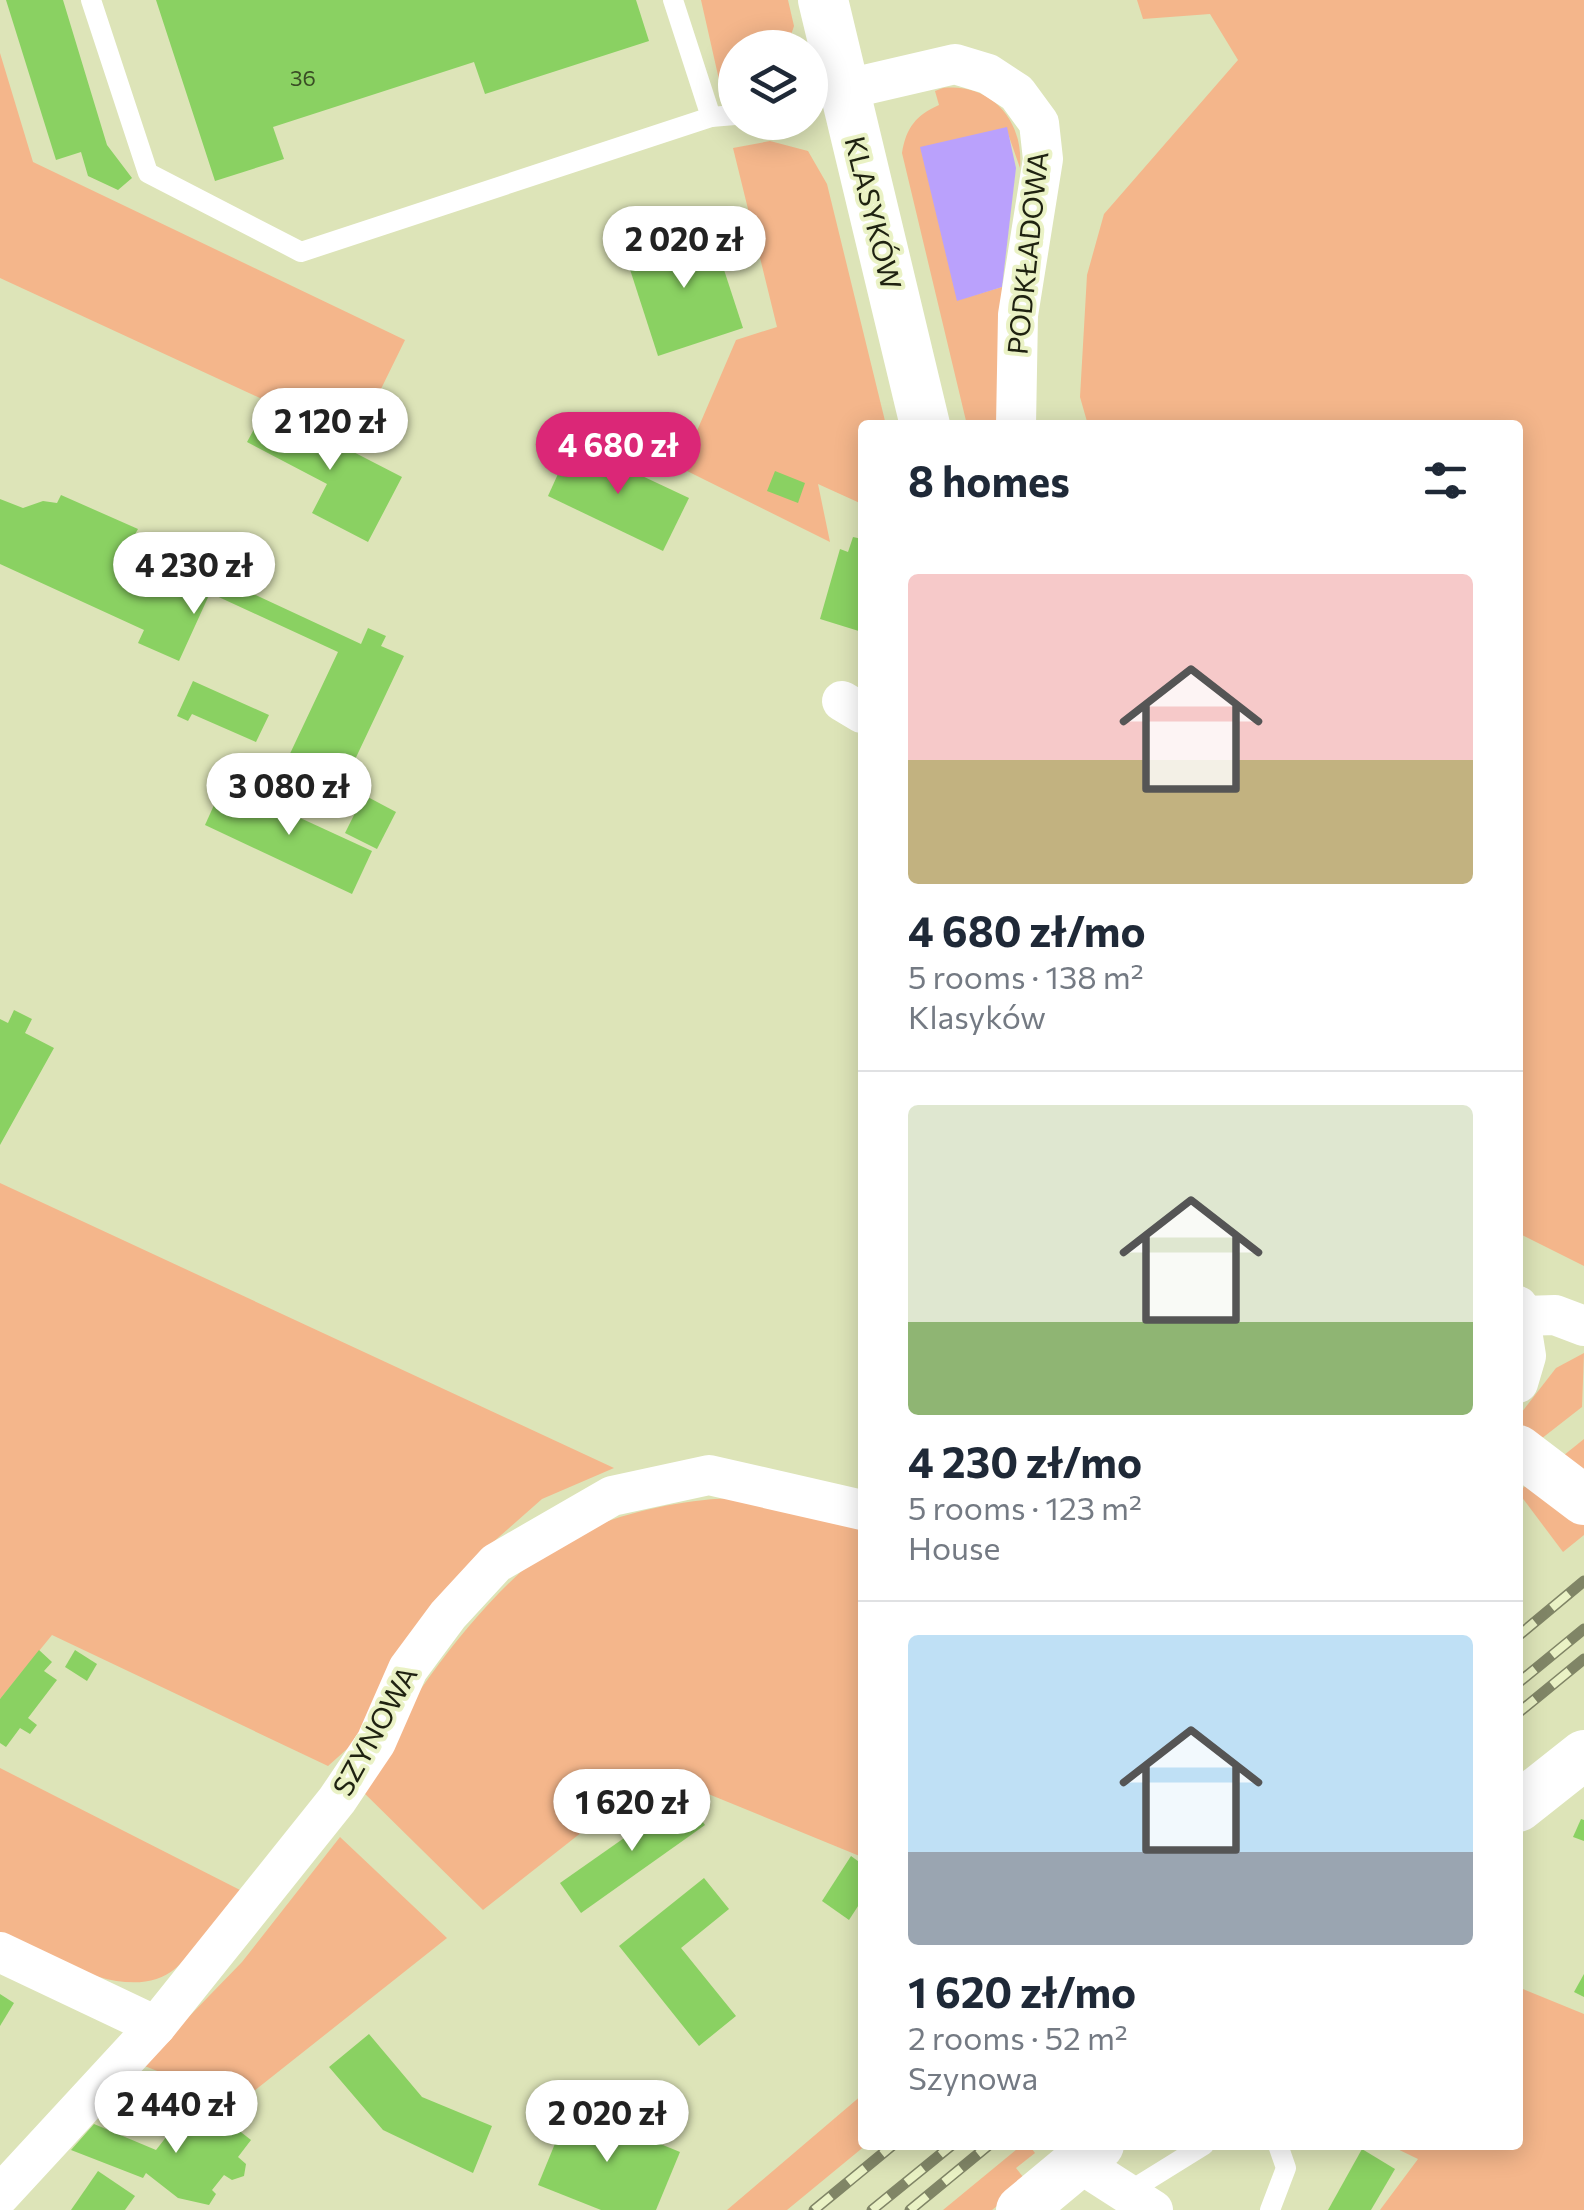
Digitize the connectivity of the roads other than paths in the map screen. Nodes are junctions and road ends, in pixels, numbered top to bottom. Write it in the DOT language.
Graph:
graph roads {
  1 [pos="91,0"];
  2 [pos="672,0"];
  3 [pos="823,0"];
  4 [pos="824,30"];
  5 [pos="828,95"];
  6 [pos="828,98"];
  7 [pos="711,117"];
  8 [pos="718,117"];
  9 [pos="924,420"];
  10 [pos="1016,420"];
  11 [pos="1523,1311"];
  12 [pos="1584,1326"];
  13 [pos="1523,1334"];
  14 [pos="1523,1366"];
  15 [pos="1523,1454"];
  16 [pos="1584,1500"];
  17 [pos="858,1509"];
  18 [pos="1584,1755"];
  19 [pos="1523,1803"];
  20 [pos="0,1952"];
  21 [pos="156,2026"];
  22 [pos="1198,2150"];
  23 [pos="1280,2150"];
  24 [pos="1088,2154"];
  25 [pos="0,2196"];
  26 [pos="1138,2203"];
  27 [pos="1021,2210"];
  28 [pos="1270,2210"];
  1 -- 7 [label="lane"];
  2 -- 7 [label="lane"];
  3 -- 4 [label="street, KLASYKÓW"];
  5 -- 10 [label="street, PODKŁADOWA"];
  6 -- 9 [label="street, KLASYKÓW"];
  7 -- 8 [label="lane"];
  11 -- 12 [label="street"];
  13 -- 14 [label="street"];
  15 -- 16 [label="street"];
  17 -- 21 [label="street, SZYNOWA"];
  18 -- 19 [label="street"];
  20 -- 21 [label="street"];
  21 -- 25 [label="street, SZYNOWA"];
  22 -- 26 [label="lane"];
  23 -- 28 [label="lane"];
  24 -- 26 [label="street"];
  24 -- 27 [label="street"];
}
